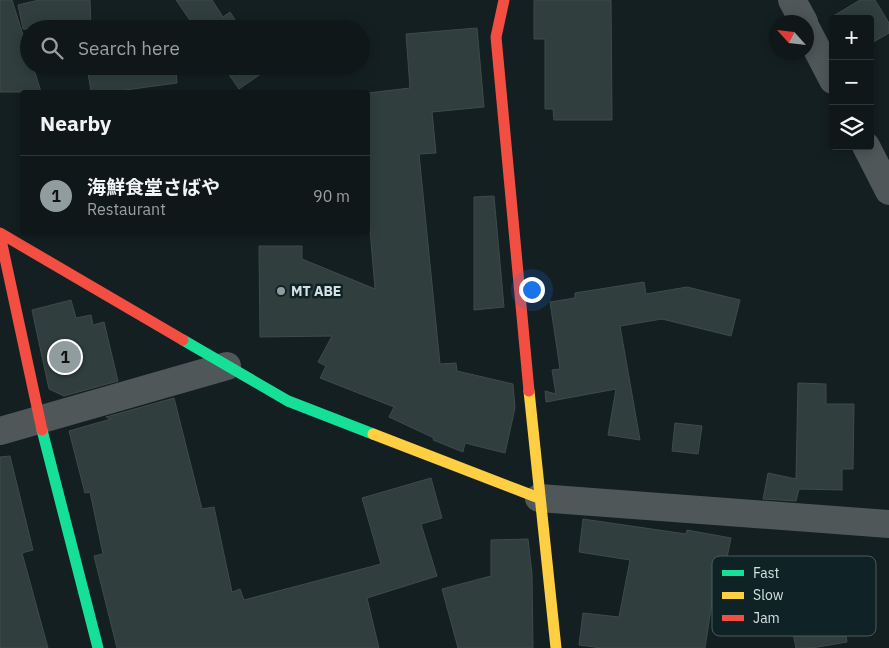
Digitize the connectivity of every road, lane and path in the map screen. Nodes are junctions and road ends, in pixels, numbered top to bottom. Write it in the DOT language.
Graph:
graph roads {
  1 [pos="504,0"];
  2 [pos="792,0"];
  3 [pos="800,15"];
  4 [pos="814,43"];
  5 [pos="829,72"];
  6 [pos="868,150"];
  7 [pos="889,191"];
  8 [pos="0,234"];
  9 [pos="228,366"];
  10 [pos="40,421"];
  11 [pos="0,431"];
  12 [pos="539,498"];
  13 [pos="889,524"];
  14 [pos="98,648"];
  15 [pos="556,648"];
  1 -- 12 [label="street"];
  2 -- 3 [label="street"];
  4 -- 5 [label="street"];
  6 -- 7 [label="street"];
  8 -- 9 [label="street"];
  8 -- 10 [label="street"];
  9 -- 10 [label="street"];
  9 -- 12 [label="street"];
  10 -- 11 [label="street"];
  10 -- 14 [label="street"];
  12 -- 13 [label="street"];
  12 -- 15 [label="street"];
}
